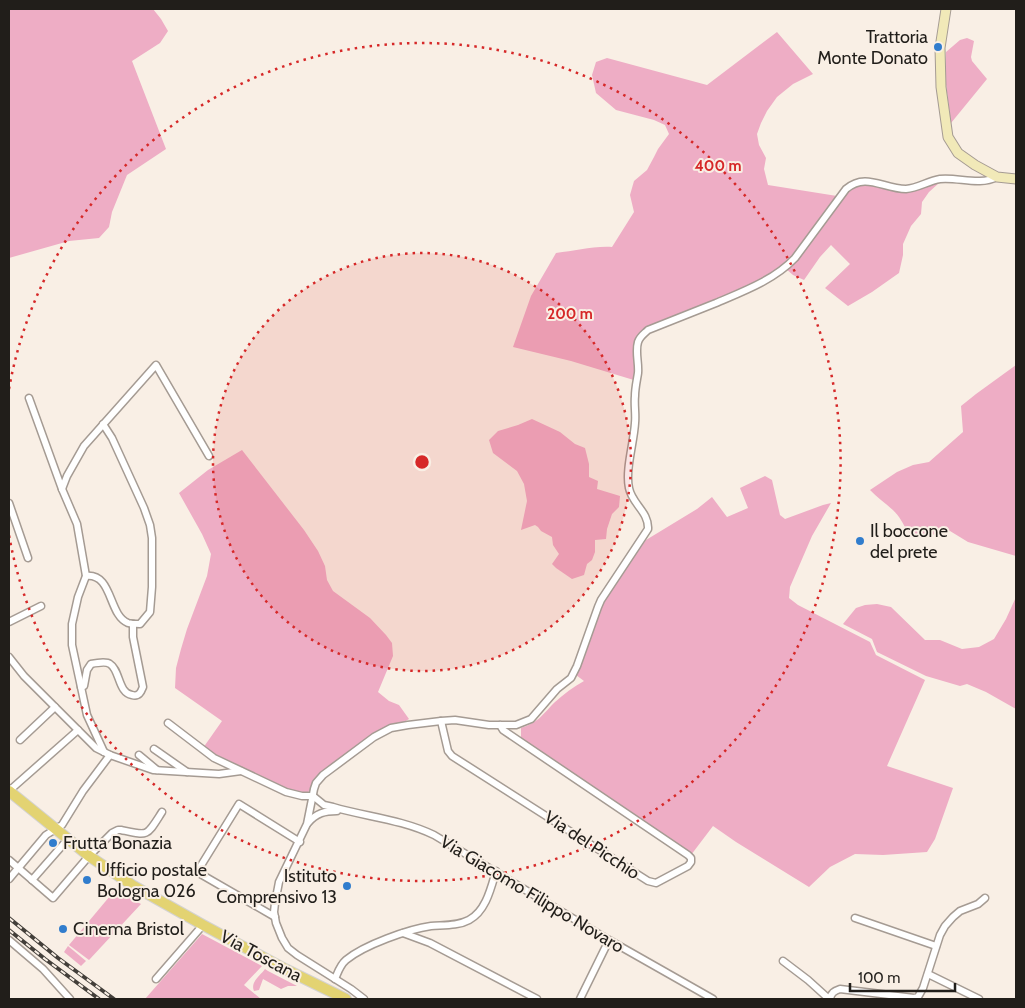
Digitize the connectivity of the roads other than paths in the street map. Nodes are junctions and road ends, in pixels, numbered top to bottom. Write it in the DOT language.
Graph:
graph roads {
  1 [pos="945,13"];
  2 [pos="997,177"];
  3 [pos="1016,179"];
  4 [pos="29,398"];
  5 [pos="103,424"];
  6 [pos="209,456"];
  7 [pos="62,489"];
  8 [pos="9,503"];
  9 [pos="28,558"];
  10 [pos="86,576"];
  11 [pos="41,606"];
  12 [pos="9,622"];
  13 [pos="133,624"];
  14 [pos="10,660"];
  15 [pos="81,687"];
  16 [pos="55,707"];
  17 [pos="441,721"];
  18 [pos="168,724"];
  19 [pos="500,725"];
  20 [pos="78,730"];
  21 [pos="20,740"];
  22 [pos="154,749"];
  23 [pos="107,754"];
  24 [pos="138,755"];
  25 [pos="158,770"];
  26 [pos="241,771"];
  27 [pos="188,772"];
  28 [pos="9,791"];
  29 [pos="313,796"];
  30 [pos="343,810"];
  31 [pos="162,812"];
  32 [pos="307,824"];
  33 [pos="56,829"];
  34 [pos="68,839"];
  35 [pos="300,842"];
  36 [pos="89,856"];
  37 [pos="9,860"];
  38 [pos="18,868"];
  39 [pos="496,871"];
  40 [pos="9,879"];
  41 [pos="30,879"];
  42 [pos="985,898"];
  43 [pos="275,917"];
  44 [pos="855,918"];
  45 [pos="203,925"];
  46 [pos="403,933"];
  47 [pos="9,940"];
  48 [pos="609,940"];
  49 [pos="936,946"];
  50 [pos="784,960"];
  51 [pos="928,974"];
  52 [pos="156,979"];
  53 [pos="335,979"];
  54 [pos="328,995"];
  55 [pos="355,996"];
  56 [pos="976,998"];
  57 [pos="70,999"];
  58 [pos="346,999"];
  59 [pos="364,999"];
  60 [pos="536,999"];
  61 [pos="580,999"];
  62 [pos="713,999"];
  63 [pos="829,999"];
  1 -- 2 [label="street"];
  2 -- 3 [label="street"];
  2 -- 19 [label="street"];
  4 -- 7 [label="street"];
  5 -- 6 [label="street"];
  5 -- 7 [label="street"];
  5 -- 13 [label="street"];
  7 -- 10 [label="street"];
  8 -- 9 [label="street"];
  10 -- 13 [label="street"];
  10 -- 15 [label="street"];
  11 -- 12 [label="street"];
  13 -- 15 [label="street"];
  14 -- 16 [label="street"];
  15 -- 23 [label="street"];
  16 -- 20 [label="street"];
  16 -- 21 [label="street"];
  17 -- 19 [label="street"];
  17 -- 19 [label="street, Via del Picchio"];
  17 -- 29 [label="street"];
  18 -- 26 [label="street"];
  20 -- 23 [label="street"];
  20 -- 28 [label="street"];
  22 -- 27 [label="street"];
  23 -- 25 [label="street"];
  23 -- 33 [label="street"];
  24 -- 25 [label="street"];
  25 -- 27 [label="street"];
  26 -- 27 [label="street"];
  26 -- 29 [label="street"];
  28 -- 33 [label="main road, Via Toscana"];
  29 -- 30 [label="street, Via Giacomo Filippo Novaro"];
  29 -- 32 [label="street"];
  30 -- 32 [label="street, Via Giacomo Filippo Novaro"];
  30 -- 39 [label="street, Via Giacomo Filippo Novaro"];
  31 -- 36 [label="street"];
  32 -- 35 [label="street"];
  33 -- 34 [label="main road, Via Toscana"];
  33 -- 38 [label="street"];
  34 -- 36 [label="main road, Via Toscana"];
  34 -- 41 [label="street"];
  35 -- 43 [label="street"];
  35 -- 43 [label="street"];
  36 -- 41 [label="street"];
  36 -- 45 [label="main road, Via Toscana"];
  37 -- 38 [label="street"];
  38 -- 40 [label="street"];
  38 -- 41 [label="street"];
  39 -- 46 [label="street"];
  39 -- 48 [label="street, Via Giacomo Filippo Novaro"];
  42 -- 49 [label="street"];
  43 -- 53 [label="street"];
  44 -- 49 [label="street"];
  45 -- 52 [label="street, Via Toscana"];
  45 -- 54 [label="main road, Via Toscana"];
  46 -- 53 [label="street"];
  46 -- 60 [label="street"];
  47 -- 57 [label="street"];
  48 -- 61 [label="street"];
  48 -- 62 [label="street, Via Giacomo Filippo Novaro"];
  49 -- 51 [label="street"];
  50 -- 63 [label="street"];
  51 -- 56 [label="street"];
  51 -- 63 [label="street"];
  53 -- 55 [label="street"];
  54 -- 58 [label="main road, Via Toscana"];
  55 -- 59 [label="street"];
}
